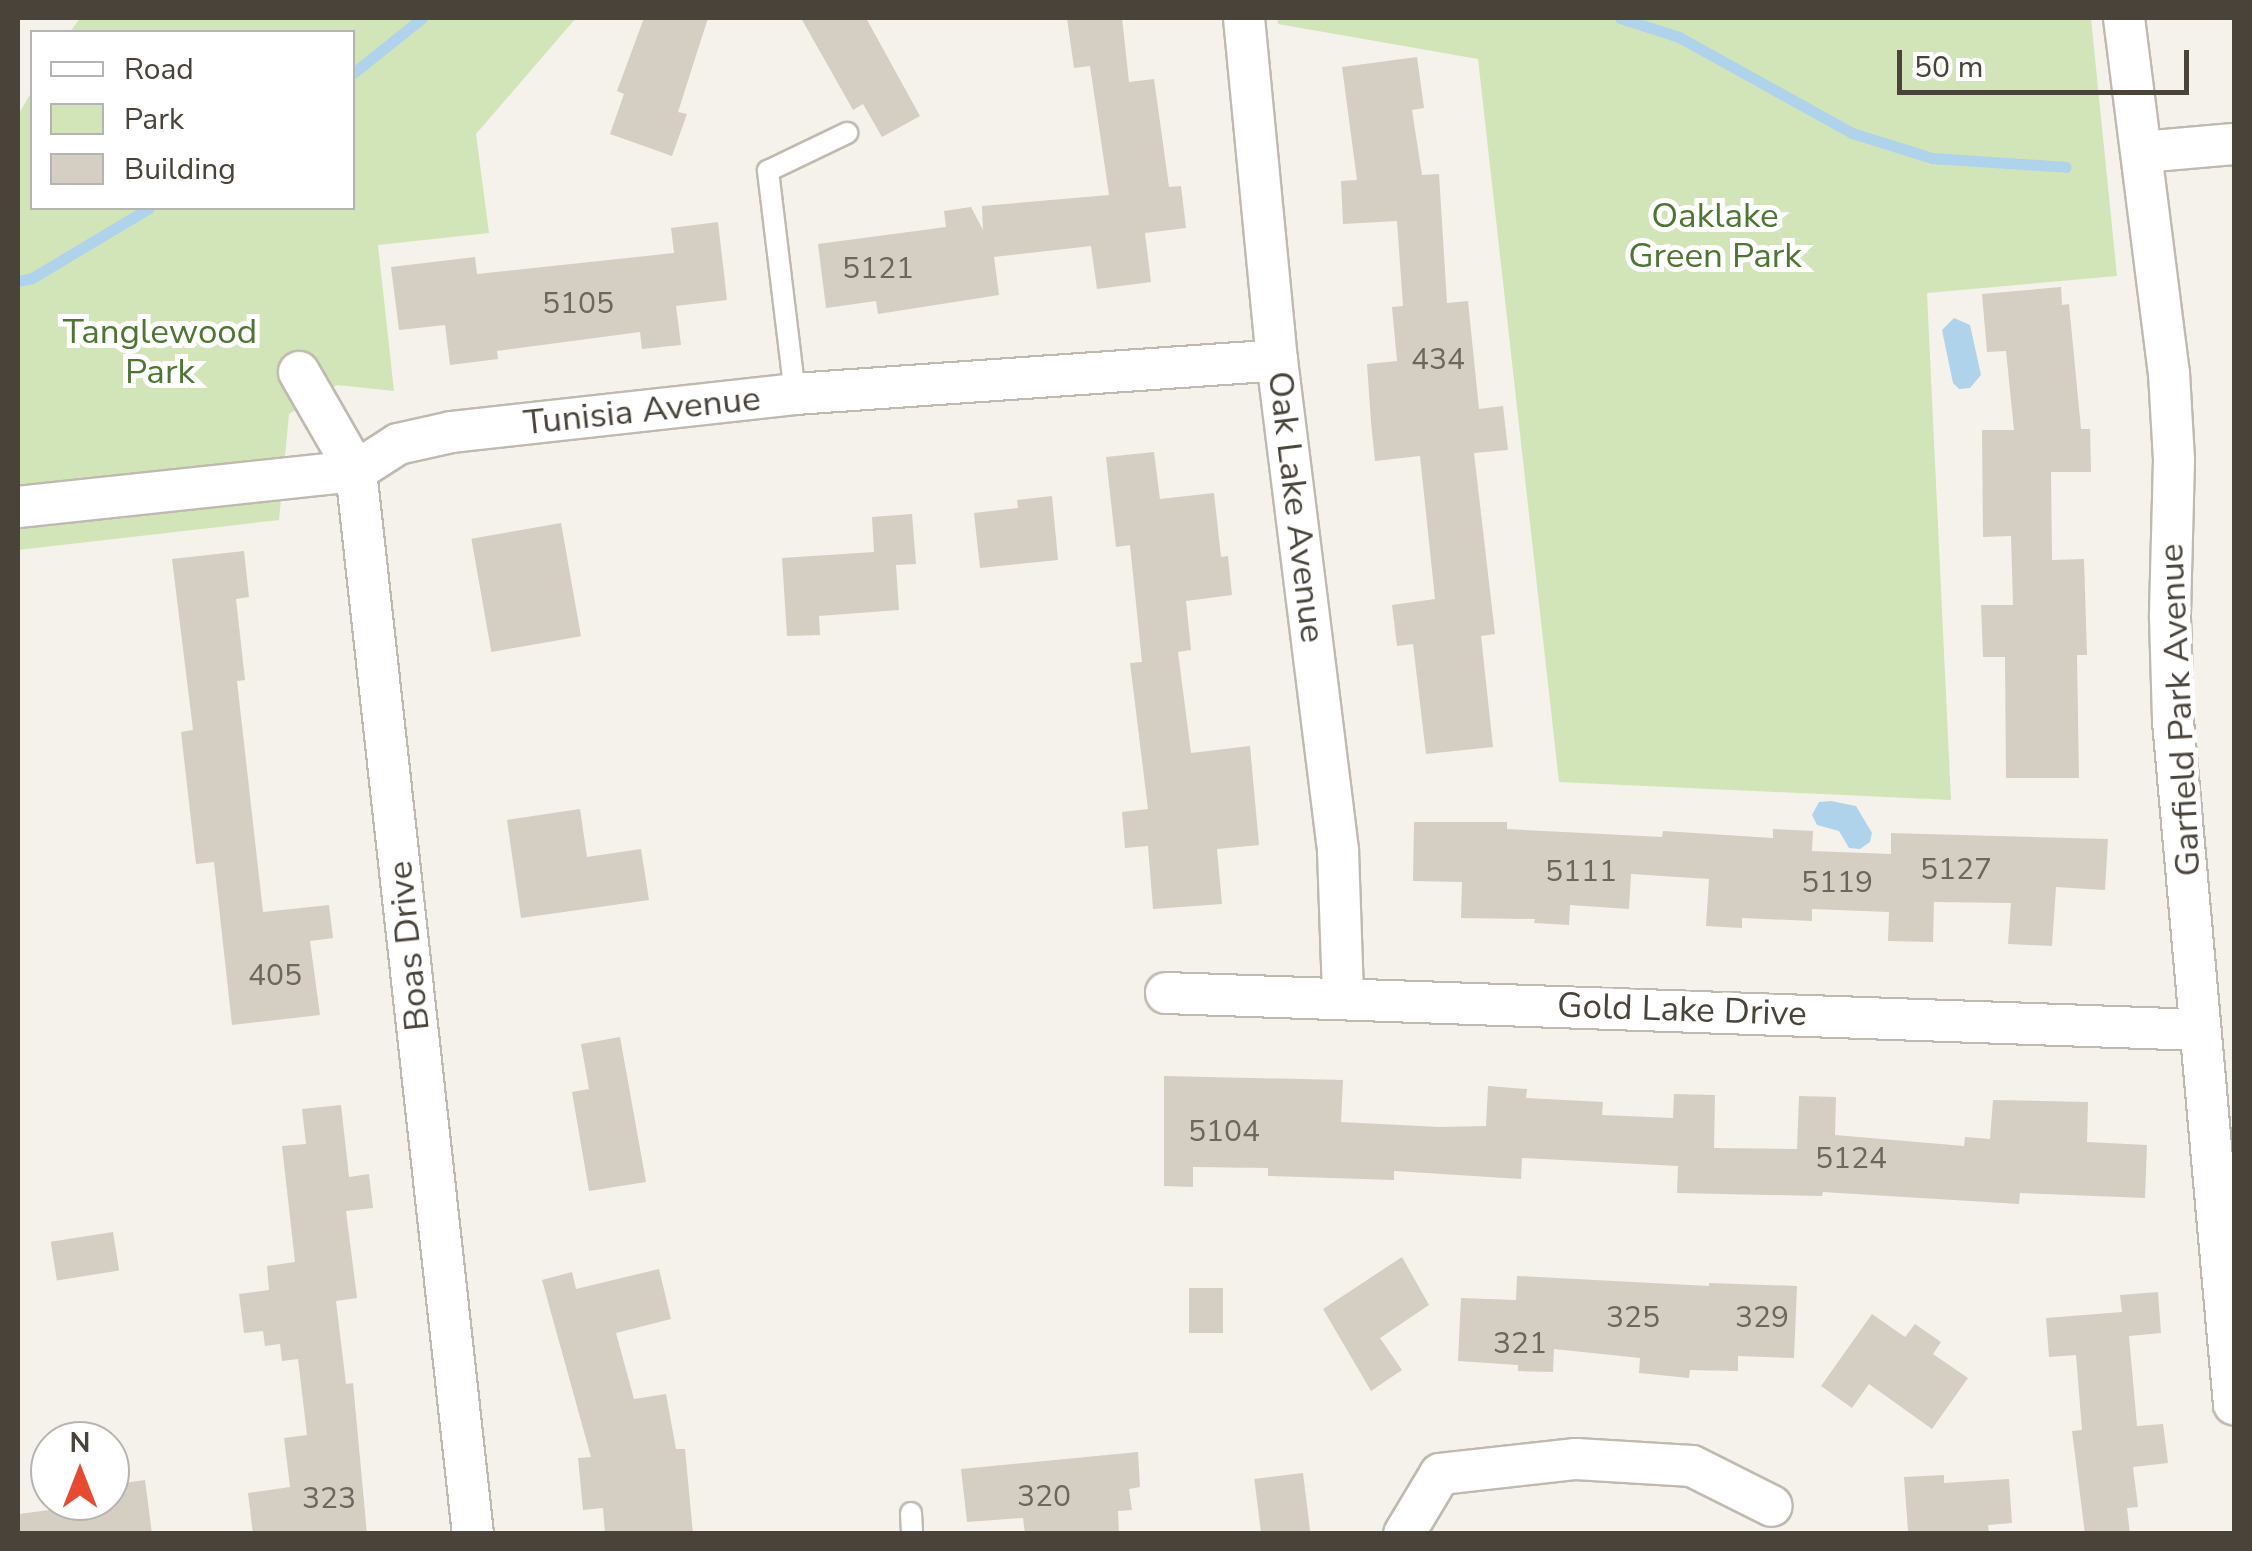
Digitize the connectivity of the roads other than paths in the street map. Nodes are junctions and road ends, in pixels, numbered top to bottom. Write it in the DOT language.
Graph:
graph roads {
  1 [pos="1244,18"];
  2 [pos="2124,18"];
  3 [pos="847,133"];
  4 [pos="2234,144"];
  5 [pos="2142,152"];
  6 [pos="1277,360"];
  7 [pos="300,372"];
  8 [pos="795,394"];
  9 [pos="356,471"];
  10 [pos="18,507"];
  11 [pos="1166,993"];
  12 [pos="1344,997"];
  13 [pos="2199,1030"];
  14 [pos="2234,1404"];
  15 [pos="1772,1506"];
  16 [pos="473,1534"];
  17 [pos="1404,1534"];
  1 -- 6 [label="street, Oak Lake Avenue"];
  2 -- 5 [label="street, Garfield Park Avenue"];
  3 -- 8 [label="lane"];
  4 -- 5 [label="street"];
  5 -- 13 [label="street, Garfield Park Avenue"];
  6 -- 8 [label="street, Tunisia Avenue"];
  6 -- 12 [label="street, Oak Lake Avenue"];
  7 -- 9 [label="street, Boas Drive"];
  8 -- 9 [label="street, Tunisia Avenue"];
  9 -- 10 [label="street, Tunisia Avenue"];
  9 -- 16 [label="street, Boas Drive"];
  11 -- 12 [label="street, Gold Lake Drive"];
  12 -- 13 [label="street, Gold Lake Drive"];
  13 -- 14 [label="street, Garfield Park Avenue"];
  15 -- 17 [label="street"];
}
